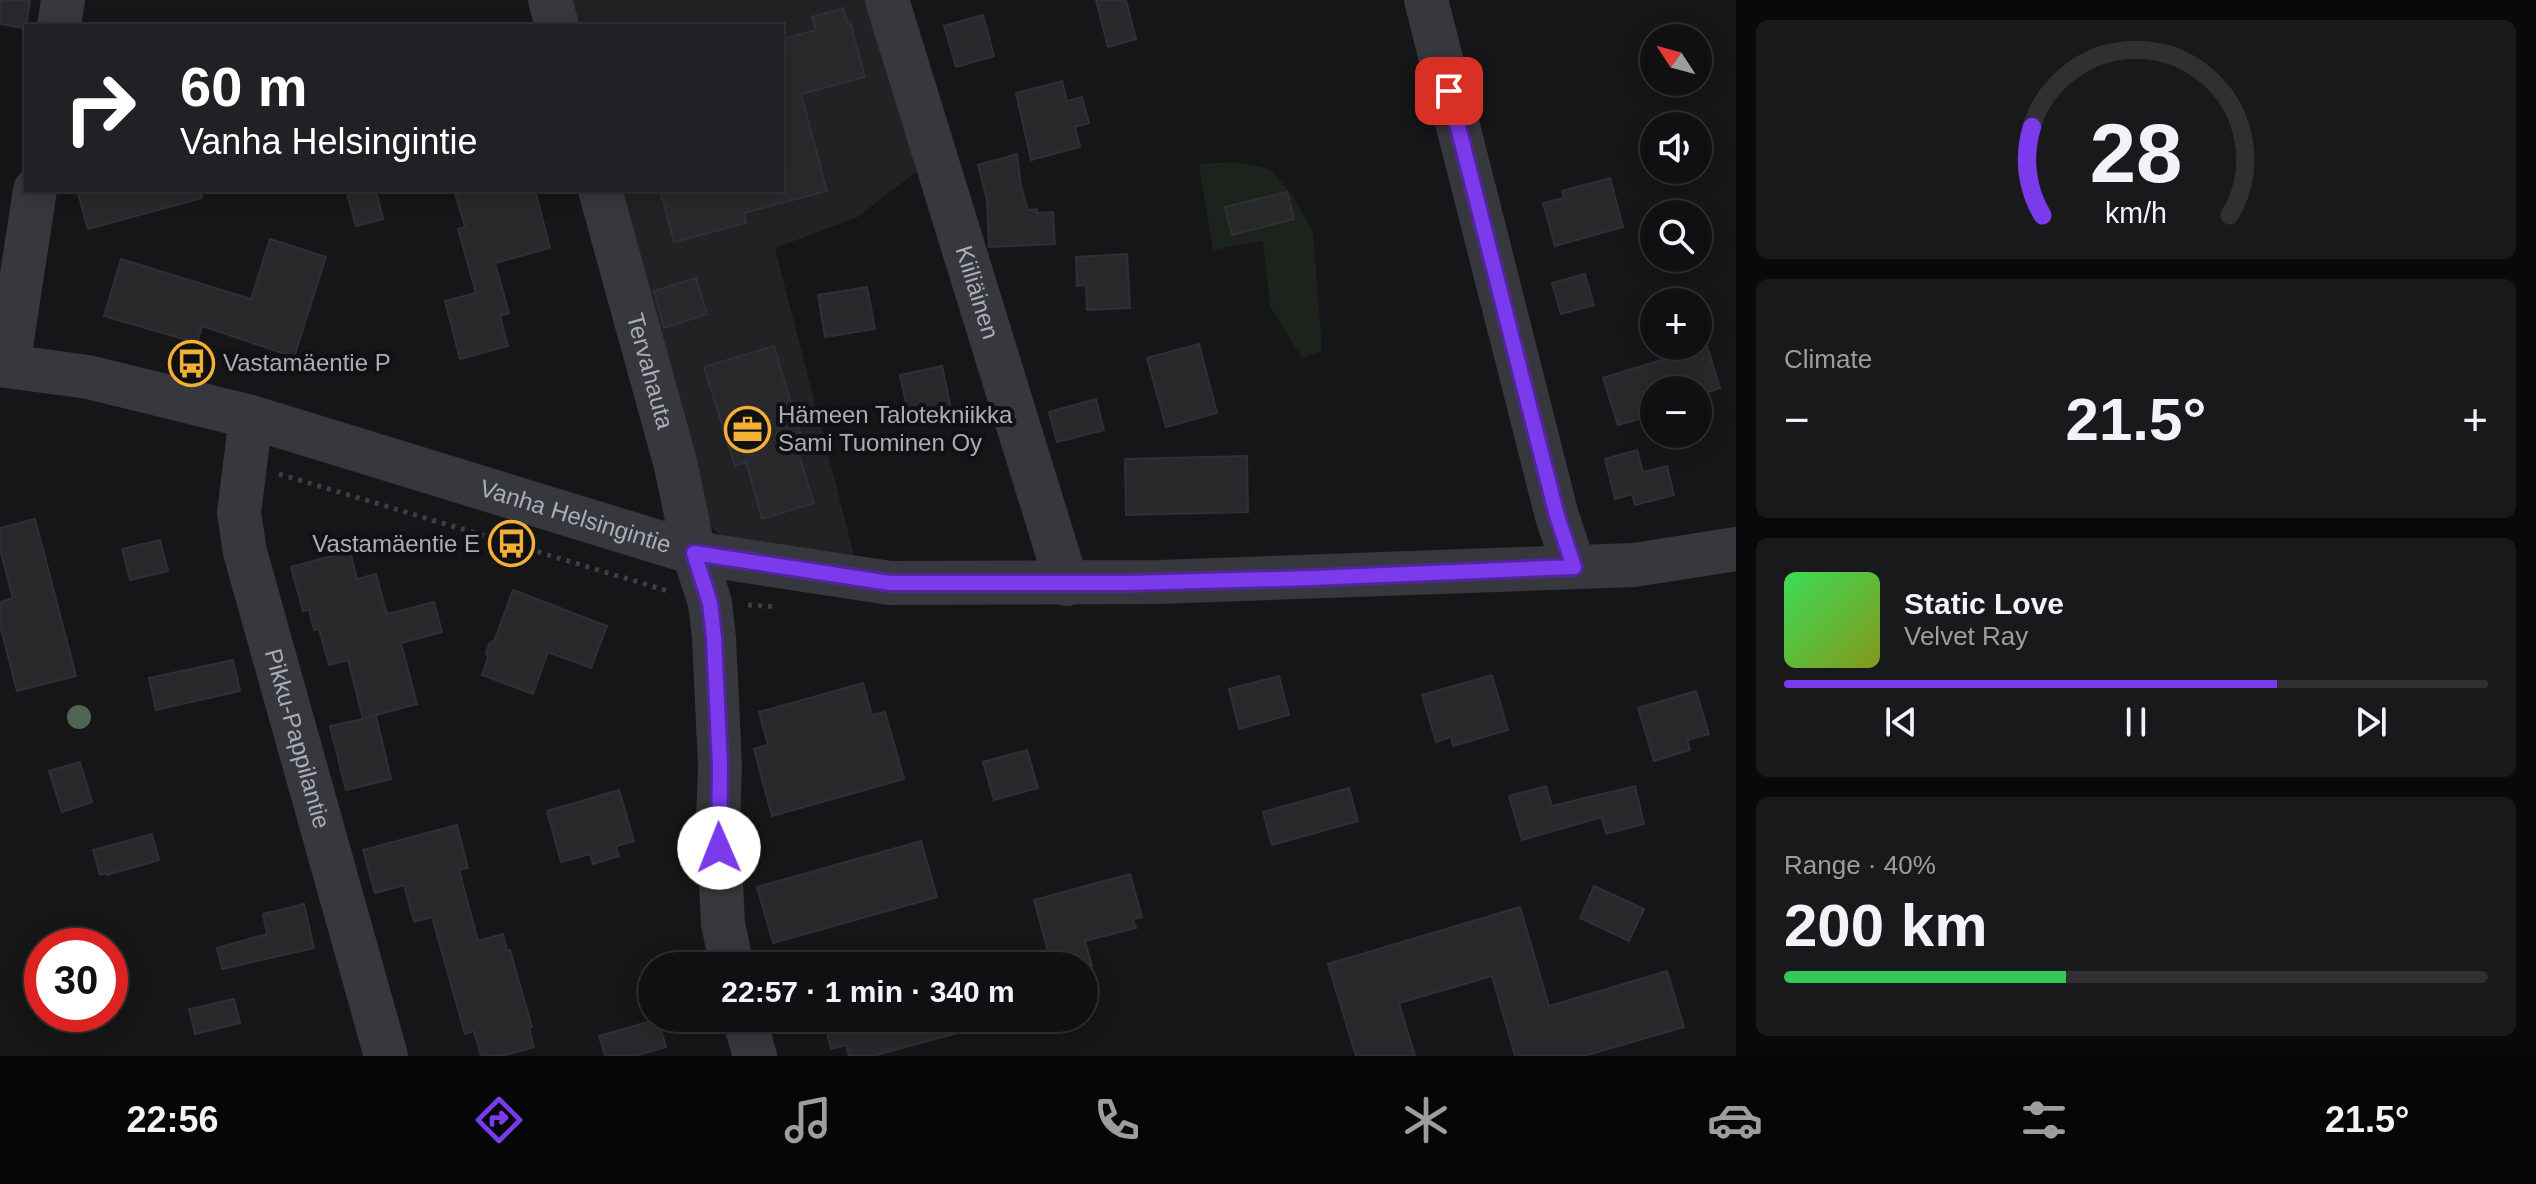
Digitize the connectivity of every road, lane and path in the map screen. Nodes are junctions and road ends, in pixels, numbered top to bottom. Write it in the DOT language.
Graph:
graph roads {
  1 [pos="63,0"];
  2 [pos="550,0"];
  3 [pos="887,0"];
  4 [pos="1426,0"];
  5 [pos="59,24"];
  6 [pos="556,24"];
  7 [pos="35,192"];
  8 [pos="601,192"];
  9 [pos="4,366"];
  10 [pos="251,417"];
  11 [pos="1736,549"];
  12 [pos="694,553"];
  13 [pos="1574,567"];
  14 [pos="1067,584"];
  15 [pos="730,952"];
  16 [pos="748,1032"];
  17 [pos="386,1056"];
  18 [pos="755,1056"];
  1 -- 5 [label="street"];
  2 -- 6 [label="street"];
  3 -- 14 [label="street, Kiiliäinen"];
  4 -- 13 [label="street"];
  7 -- 9 [label="street"];
  8 -- 12 [label="street, Tervahauta"];
  9 -- 10 [label="street, Vanha Helsingintie"];
  10 -- 12 [label="street, Vanha Helsingintie"];
  10 -- 17 [label="street, Pikku-Pappilantie"];
  11 -- 13 [label="street, Vanha Helsingintie"];
  12 -- 14 [label="street, Vanha Helsingintie"];
  12 -- 15 [label="street, Tervahauta"];
  13 -- 14 [label="street, Vanha Helsingintie"];
  16 -- 18 [label="street"];
}
